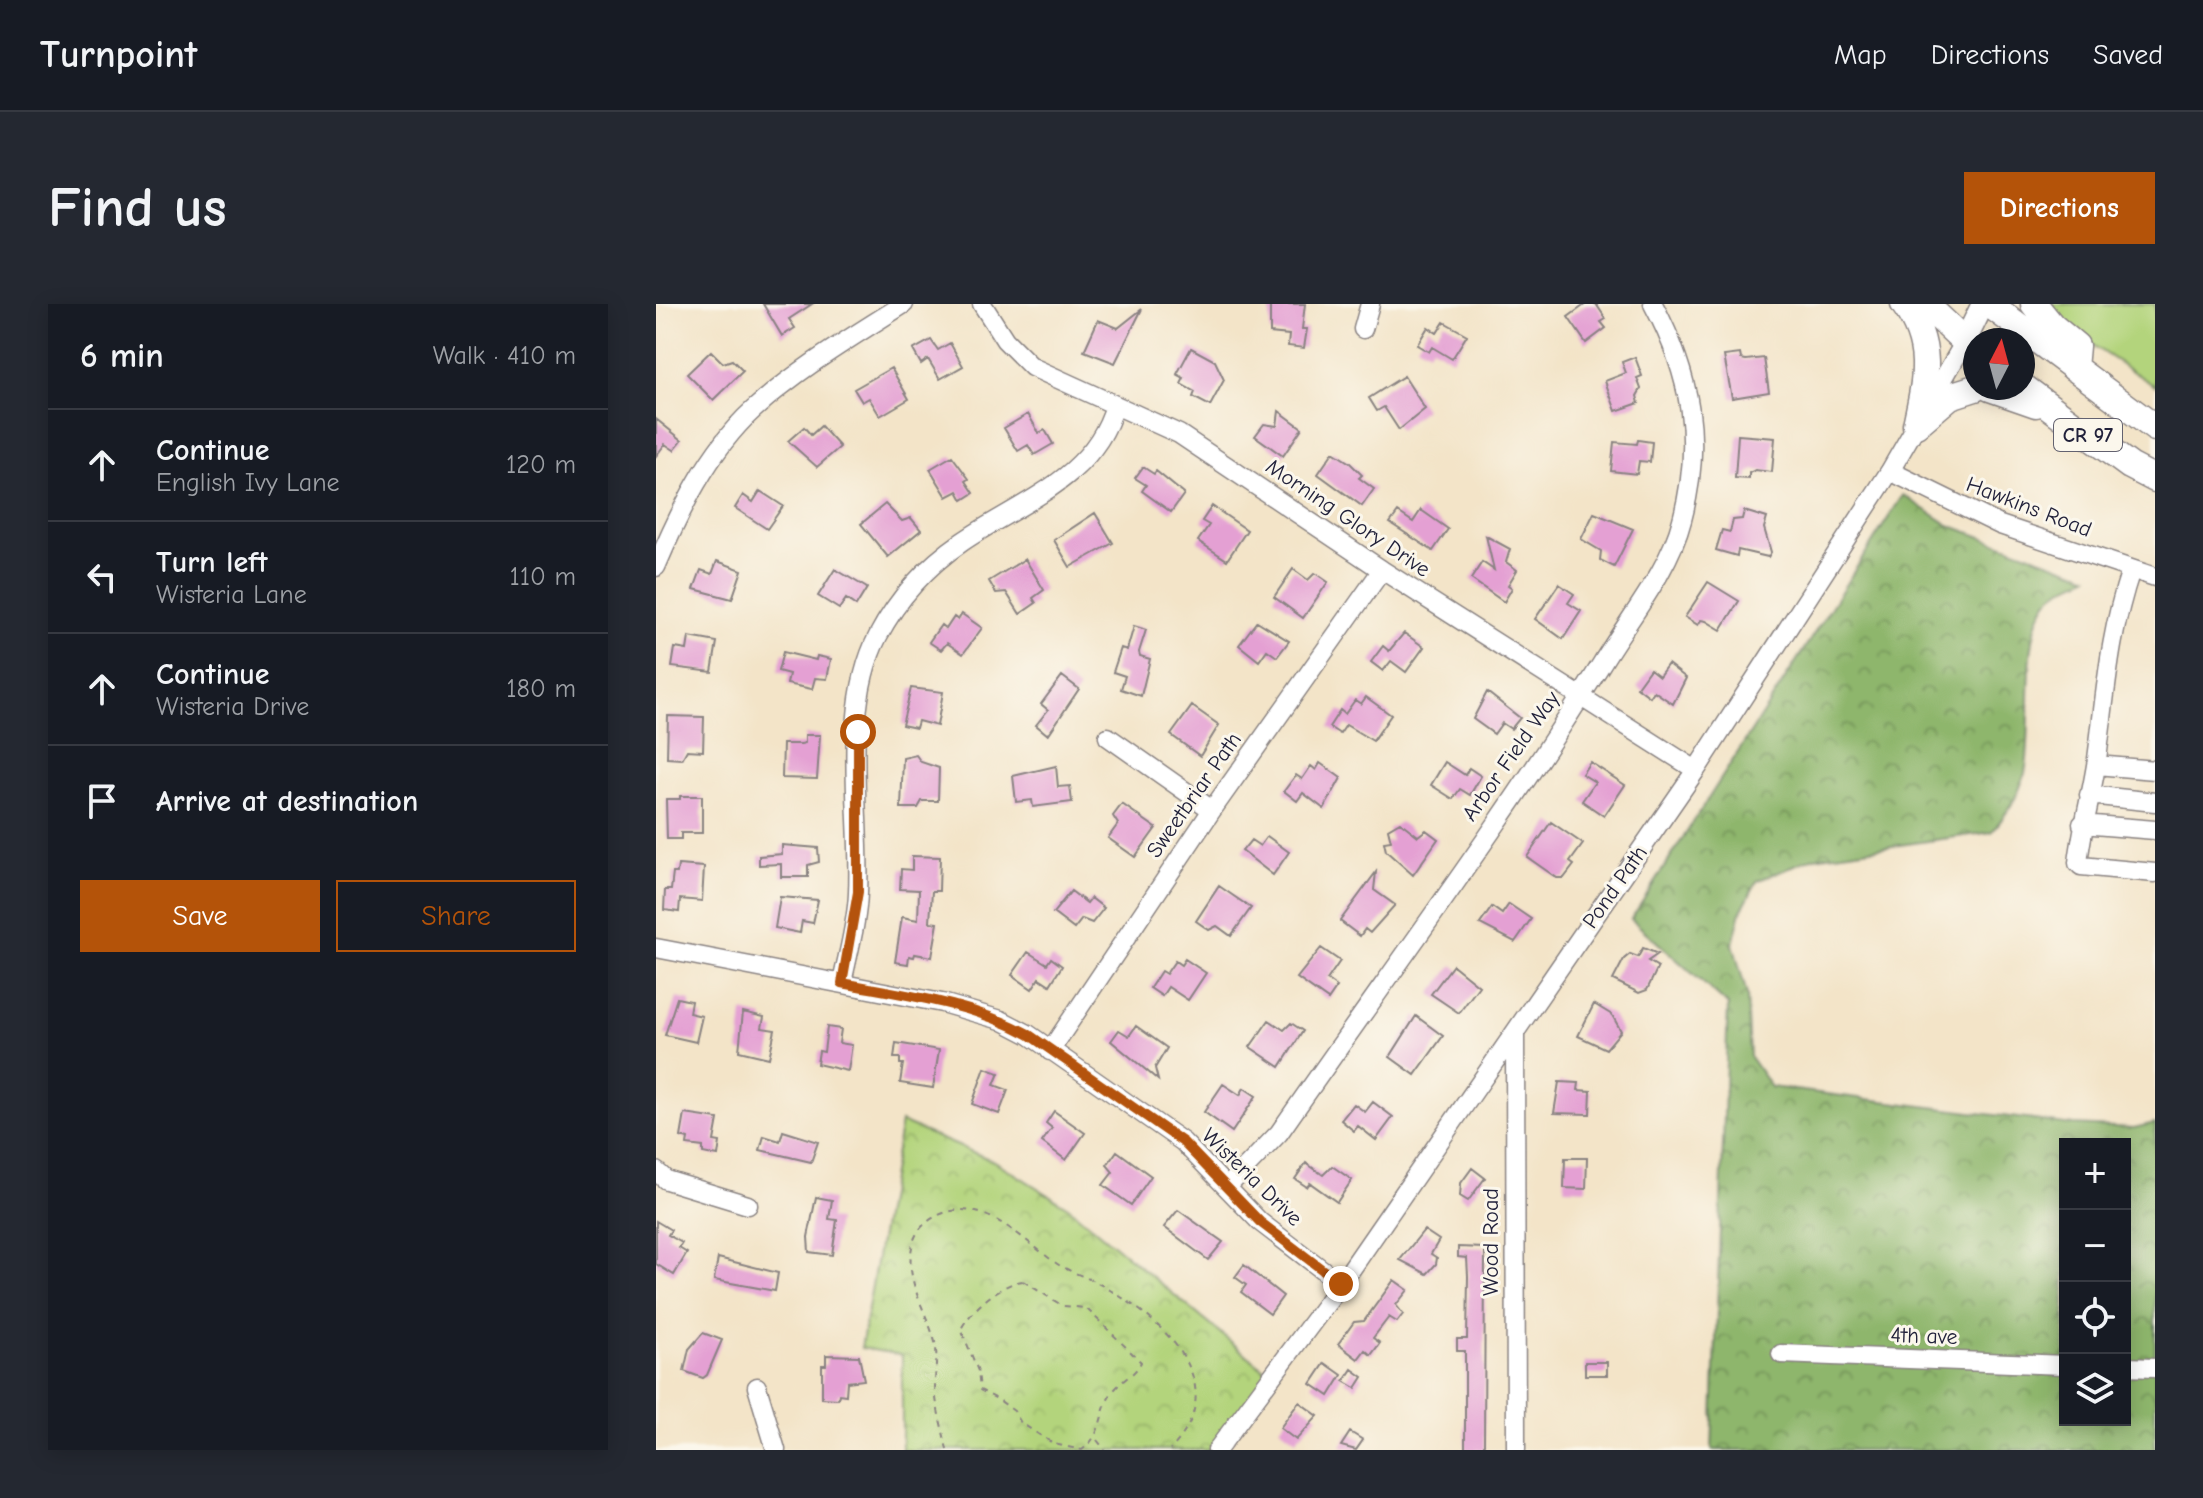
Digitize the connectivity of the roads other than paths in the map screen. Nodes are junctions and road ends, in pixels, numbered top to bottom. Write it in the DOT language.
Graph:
graph roads {
  1 [pos="904,304"];
  2 [pos="982,304"];
  3 [pos="1370,304"];
  4 [pos="1653,304"];
  5 [pos="1904,304"];
  6 [pos="1925,304"];
  7 [pos="1983,304"];
  8 [pos="1989,304"];
  9 [pos="2034,304"];
  10 [pos="1975,328"];
  11 [pos="1363,329"];
  12 [pos="1963,341"];
  13 [pos="1963,356"];
  14 [pos="2074,368"];
  15 [pos="1963,392"];
  16 [pos="2035,396"];
  17 [pos="2022,400"];
  18 [pos="1115,405"];
  19 [pos="2060,414"];
  20 [pos="1916,425"];
  21 [pos="2155,428"];
  22 [pos="1890,471"];
  23 [pos="2155,479"];
  24 [pos="656,567"];
  25 [pos="1382,570"];
  26 [pos="2131,570"];
  27 [pos="2155,577"];
  28 [pos="1581,697"];
  29 [pos="1108,737"];
  30 [pos="2096,765"];
  31 [pos="1696,770"];
  32 [pos="2155,770"];
  33 [pos="2089,795"];
  34 [pos="2155,802"];
  35 [pos="1212,810"];
  36 [pos="2082,824"];
  37 [pos="2155,830"];
  38 [pos="2155,873"];
  39 [pos="656,948"];
  40 [pos="842,983"];
  41 [pos="1515,1033"];
  42 [pos="1050,1051"];
  43 [pos="656,1171"];
  44 [pos="1227,1187"];
  45 [pos="748,1205"];
  46 [pos="1341,1284"];
  47 [pos="1781,1354"];
  48 [pos="2059,1365"];
  49 [pos="2131,1367"];
  50 [pos="2155,1368"];
  51 [pos="757,1387"];
  52 [pos="776,1450"];
  53 [pos="1217,1450"];
  54 [pos="1516,1450"];
  1 -- 24 [label="street"];
  2 -- 18 [label="street, Morning Glory Drive"];
  3 -- 11 [label="street"];
  4 -- 28 [label="street, Arbor Field Way"];
  5 -- 20 [label="highway"];
  6 -- 12 [label="highway"];
  7 -- 10 [label="main road, Pond Path"];
  8 -- 14 [label="highway, CR 97"];
  9 -- 14 [label="highway"];
  13 -- 20 [label="street, Pond Path"];
  14 -- 21 [label="highway, CR 97"];
  15 -- 20 [label="highway"];
  16 -- 19 [label="highway, CR 97"];
  17 -- 19 [label="highway"];
  18 -- 25 [label="street, Morning Glory Drive"];
  18 -- 40 [label="street"];
  19 -- 23 [label="highway, CR 97"];
  20 -- 22 [label="street, Pond Path"];
  22 -- 26 [label="street, Hawkins Road"];
  22 -- 31 [label="street, Pond Path"];
  25 -- 28 [label="street, Morning Glory Drive"];
  25 -- 35 [label="street, Sweetbriar Path"];
  26 -- 27 [label="street, Hawkins Road"];
  26 -- 30 [label="street"];
  28 -- 31 [label="street, Morning Glory Drive"];
  28 -- 44 [label="street, Arbor Field Way"];
  29 -- 35 [label="street"];
  30 -- 32 [label="street"];
  30 -- 33 [label="street"];
  31 -- 41 [label="street, Pond Path"];
  33 -- 34 [label="street"];
  33 -- 36 [label="street"];
  35 -- 42 [label="street, Sweetbriar Path"];
  36 -- 37 [label="street"];
  36 -- 38 [label="street"];
  39 -- 40 [label="street, Wisteria Drive"];
  40 -- 42 [label="street, Wisteria Drive"];
  41 -- 46 [label="street, Pond Path"];
  41 -- 54 [label="street, Wood Road"];
  42 -- 44 [label="street, Wisteria Drive"];
  43 -- 45 [label="street"];
  44 -- 46 [label="street, Wisteria Drive"];
  46 -- 53 [label="street, Pond Path"];
  47 -- 48 [label="street, 4th ave"];
  49 -- 50 [label="street"];
  51 -- 52 [label="street"];
}
